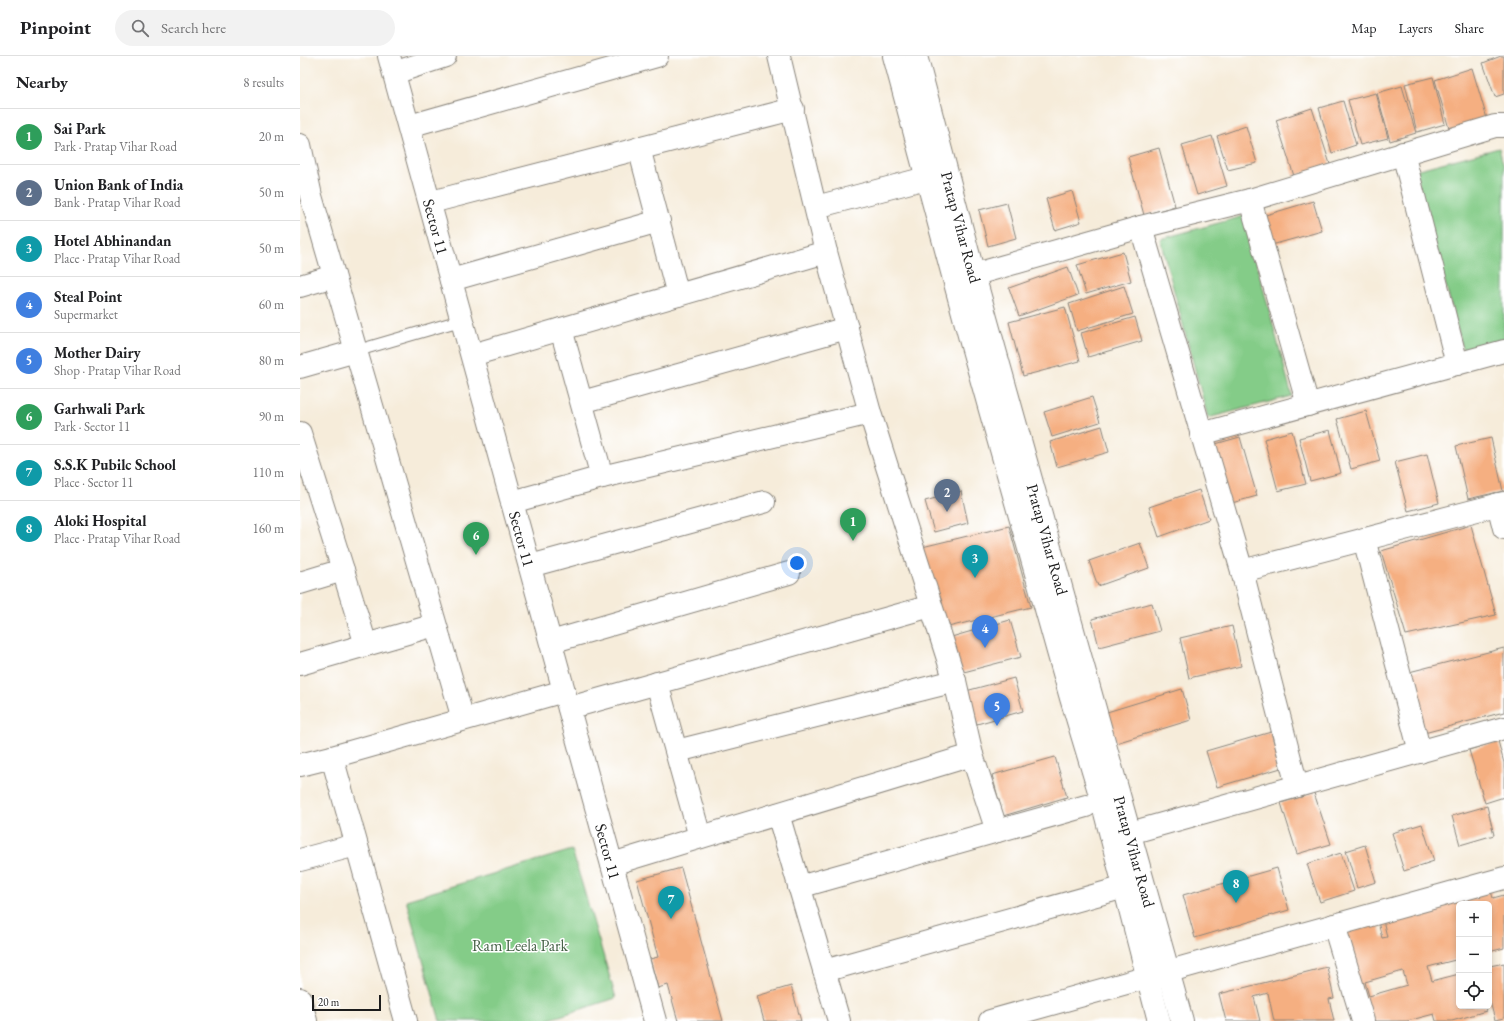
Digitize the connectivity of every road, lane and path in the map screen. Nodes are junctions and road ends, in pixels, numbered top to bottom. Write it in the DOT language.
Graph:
graph roads {
  1 [pos="444,56"];
  2 [pos="657,56"];
  3 [pos="779,56"];
  4 [pos="894,56"];
  5 [pos="916,56"];
  6 [pos="392,64"];
  7 [pos="793,109"];
  8 [pos="409,126"];
  9 [pos="1504,126"];
  10 [pos="300,145"];
  11 [pos="639,148"];
  12 [pos="1403,152"];
  13 [pos="926,178"];
  14 [pos="305,198"];
  15 [pos="1250,200"];
  16 [pos="432,202"];
  17 [pos="816,207"];
  18 [pos="659,221"];
  19 [pos="1141,228"];
  20 [pos="826,252"];
  21 [pos="334,276"];
  22 [pos="964,278"];
  23 [pos="451,280"];
  24 [pos="300,286"];
  25 [pos="678,295"];
  26 [pos="462,320"];
  27 [pos="847,328"];
  28 [pos="561,329"];
  29 [pos="356,351"];
  30 [pos="1504,351"];
  31 [pos="472,355"];
  32 [pos="1457,364"];
  33 [pos="300,367"];
  34 [pos="582,402"];
  35 [pos="1308,405"];
  36 [pos="870,413"];
  37 [pos="300,433"];
  38 [pos="1201,434"];
  39 [pos="602,477"];
  40 [pos="512,502"];
  41 [pos="764,502"];
  42 [pos="1501,504"];
  43 [pos="1504,528"];
  44 [pos="1364,539"];
  45 [pos="530,566"];
  46 [pos="343,570"];
  47 [pos="1242,571"];
  48 [pos="789,573"];
  49 [pos="300,583"];
  50 [pos="931,606"];
  51 [pos="435,625"];
  52 [pos="550,642"];
  53 [pos="366,645"];
  54 [pos="300,664"];
  55 [pos="955,681"];
  56 [pos="657,683"];
  57 [pos="566,699"];
  58 [pos="463,719"];
  59 [pos="1504,728"];
  60 [pos="677,751"];
  61 [pos="1420,752"];
  62 [pos="972,755"];
  63 [pos="332,757"];
  64 [pos="300,765"];
  65 [pos="1297,786"];
  66 [pos="1103,801"];
  67 [pos="778,814"];
  68 [pos="996,831"];
  69 [pos="1130,833"];
  70 [pos="700,837"];
  71 [pos="356,845"];
  72 [pos="300,860"];
  73 [pos="612,864"];
  74 [pos="1504,878"];
  75 [pos="799,887"];
  76 [pos="1125,887"];
  77 [pos="1334,925"];
  78 [pos="824,971"];
  79 [pos="1158,974"];
  80 [pos="300,999"];
  81 [pos="403,1020"];
  82 [pos="306,1021"];
  83 [pos="655,1021"];
  84 [pos="839,1021"];
  85 [pos="990,1021"];
  86 [pos="1159,1021"];
  87 [pos="1182,1021"];
  88 [pos="1363,1021"];
  1 -- 6 [label="street"];
  2 -- 8 [label="street"];
  3 -- 7 [label="street"];
  4 -- 13 [label="street, Pratap Vihar Road"];
  5 -- 22 [label="street, Pratap Vihar Road"];
  6 -- 8 [label="street, Sector 11"];
  7 -- 11 [label="street"];
  7 -- 17 [label="street"];
  8 -- 16 [label="street, Sector 11"];
  9 -- 12 [label="street"];
  10 -- 14 [label="street"];
  11 -- 16 [label="street"];
  11 -- 18 [label="street"];
  12 -- 15 [label="street"];
  12 -- 32 [label="street"];
  13 -- 17 [label="street"];
  13 -- 22 [label="street, Pratap Vihar Road"];
  14 -- 21 [label="street"];
  15 -- 19 [label="street"];
  15 -- 35 [label="street"];
  16 -- 23 [label="street, Sector 11"];
  17 -- 20 [label="street"];
  18 -- 23 [label="street"];
  18 -- 25 [label="street"];
  19 -- 22 [label="street"];
  19 -- 38 [label="street"];
  20 -- 25 [label="street"];
  20 -- 27 [label="street"];
  21 -- 24 [label="street"];
  21 -- 29 [label="street"];
  22 -- 66 [label="street, Pratap Vihar Road"];
  23 -- 26 [label="street, Sector 11"];
  25 -- 28 [label="street"];
  26 -- 29 [label="lane"];
  26 -- 31 [label="street, Sector 11"];
  27 -- 34 [label="street"];
  27 -- 36 [label="street"];
  28 -- 31 [label="street"];
  28 -- 34 [label="street"];
  29 -- 33 [label="street"];
  29 -- 51 [label="street"];
  30 -- 32 [label="street"];
  31 -- 40 [label="street, Sector 11"];
  32 -- 35 [label="street"];
  34 -- 39 [label="street"];
  35 -- 38 [label="street"];
  36 -- 39 [label="street"];
  36 -- 50 [label="street"];
  37 -- 46 [label="street"];
  38 -- 47 [label="street"];
  39 -- 40 [label="street"];
  40 -- 45 [label="street, Sector 11"];
  41 -- 45 [label="street"];
  42 -- 43 [label="street"];
  42 -- 44 [label="street"];
  44 -- 47 [label="street"];
  44 -- 61 [label="street"];
  45 -- 52 [label="street, Sector 11"];
  46 -- 49 [label="street"];
  46 -- 53 [label="street"];
  47 -- 65 [label="street"];
  48 -- 52 [label="street"];
  50 -- 55 [label="street"];
  50 -- 56 [label="street"];
  51 -- 53 [label="street"];
  51 -- 58 [label="street"];
  52 -- 57 [label="street, Sector 11"];
  53 -- 54 [label="street"];
  55 -- 60 [label="street"];
  55 -- 62 [label="street"];
  56 -- 57 [label="street"];
  56 -- 60 [label="street"];
  57 -- 58 [label="street"];
  57 -- 73 [label="street, Sector 11"];
  58 -- 63 [label="street"];
  59 -- 61 [label="street"];
  60 -- 70 [label="street"];
  61 -- 65 [label="street"];
  62 -- 67 [label="street"];
  62 -- 68 [label="street"];
  63 -- 64 [label="street"];
  63 -- 71 [label="street"];
  65 -- 69 [label="street"];
  66 -- 68 [label="street"];
  66 -- 69 [label="street, Pratap Vihar Road"];
  66 -- 76 [label="street, Pratap Vihar Road"];
  67 -- 70 [label="street"];
  67 -- 75 [label="street"];
  68 -- 75 [label="street"];
  69 -- 79 [label="street, Pratap Vihar Road"];
  70 -- 73 [label="street"];
  71 -- 72 [label="street"];
  71 -- 81 [label="street"];
  73 -- 83 [label="street, Sector 11"];
  74 -- 77 [label="street"];
  75 -- 78 [label="street"];
  76 -- 78 [label="street"];
  76 -- 79 [label="street, Pratap Vihar Road"];
  77 -- 79 [label="street"];
  77 -- 88 [label="street"];
  78 -- 84 [label="street"];
  79 -- 85 [label="street"];
  79 -- 86 [label="street, Pratap Vihar Road"];
  79 -- 87 [label="street, Pratap Vihar Road"];
  80 -- 82 [label="street"];
}
